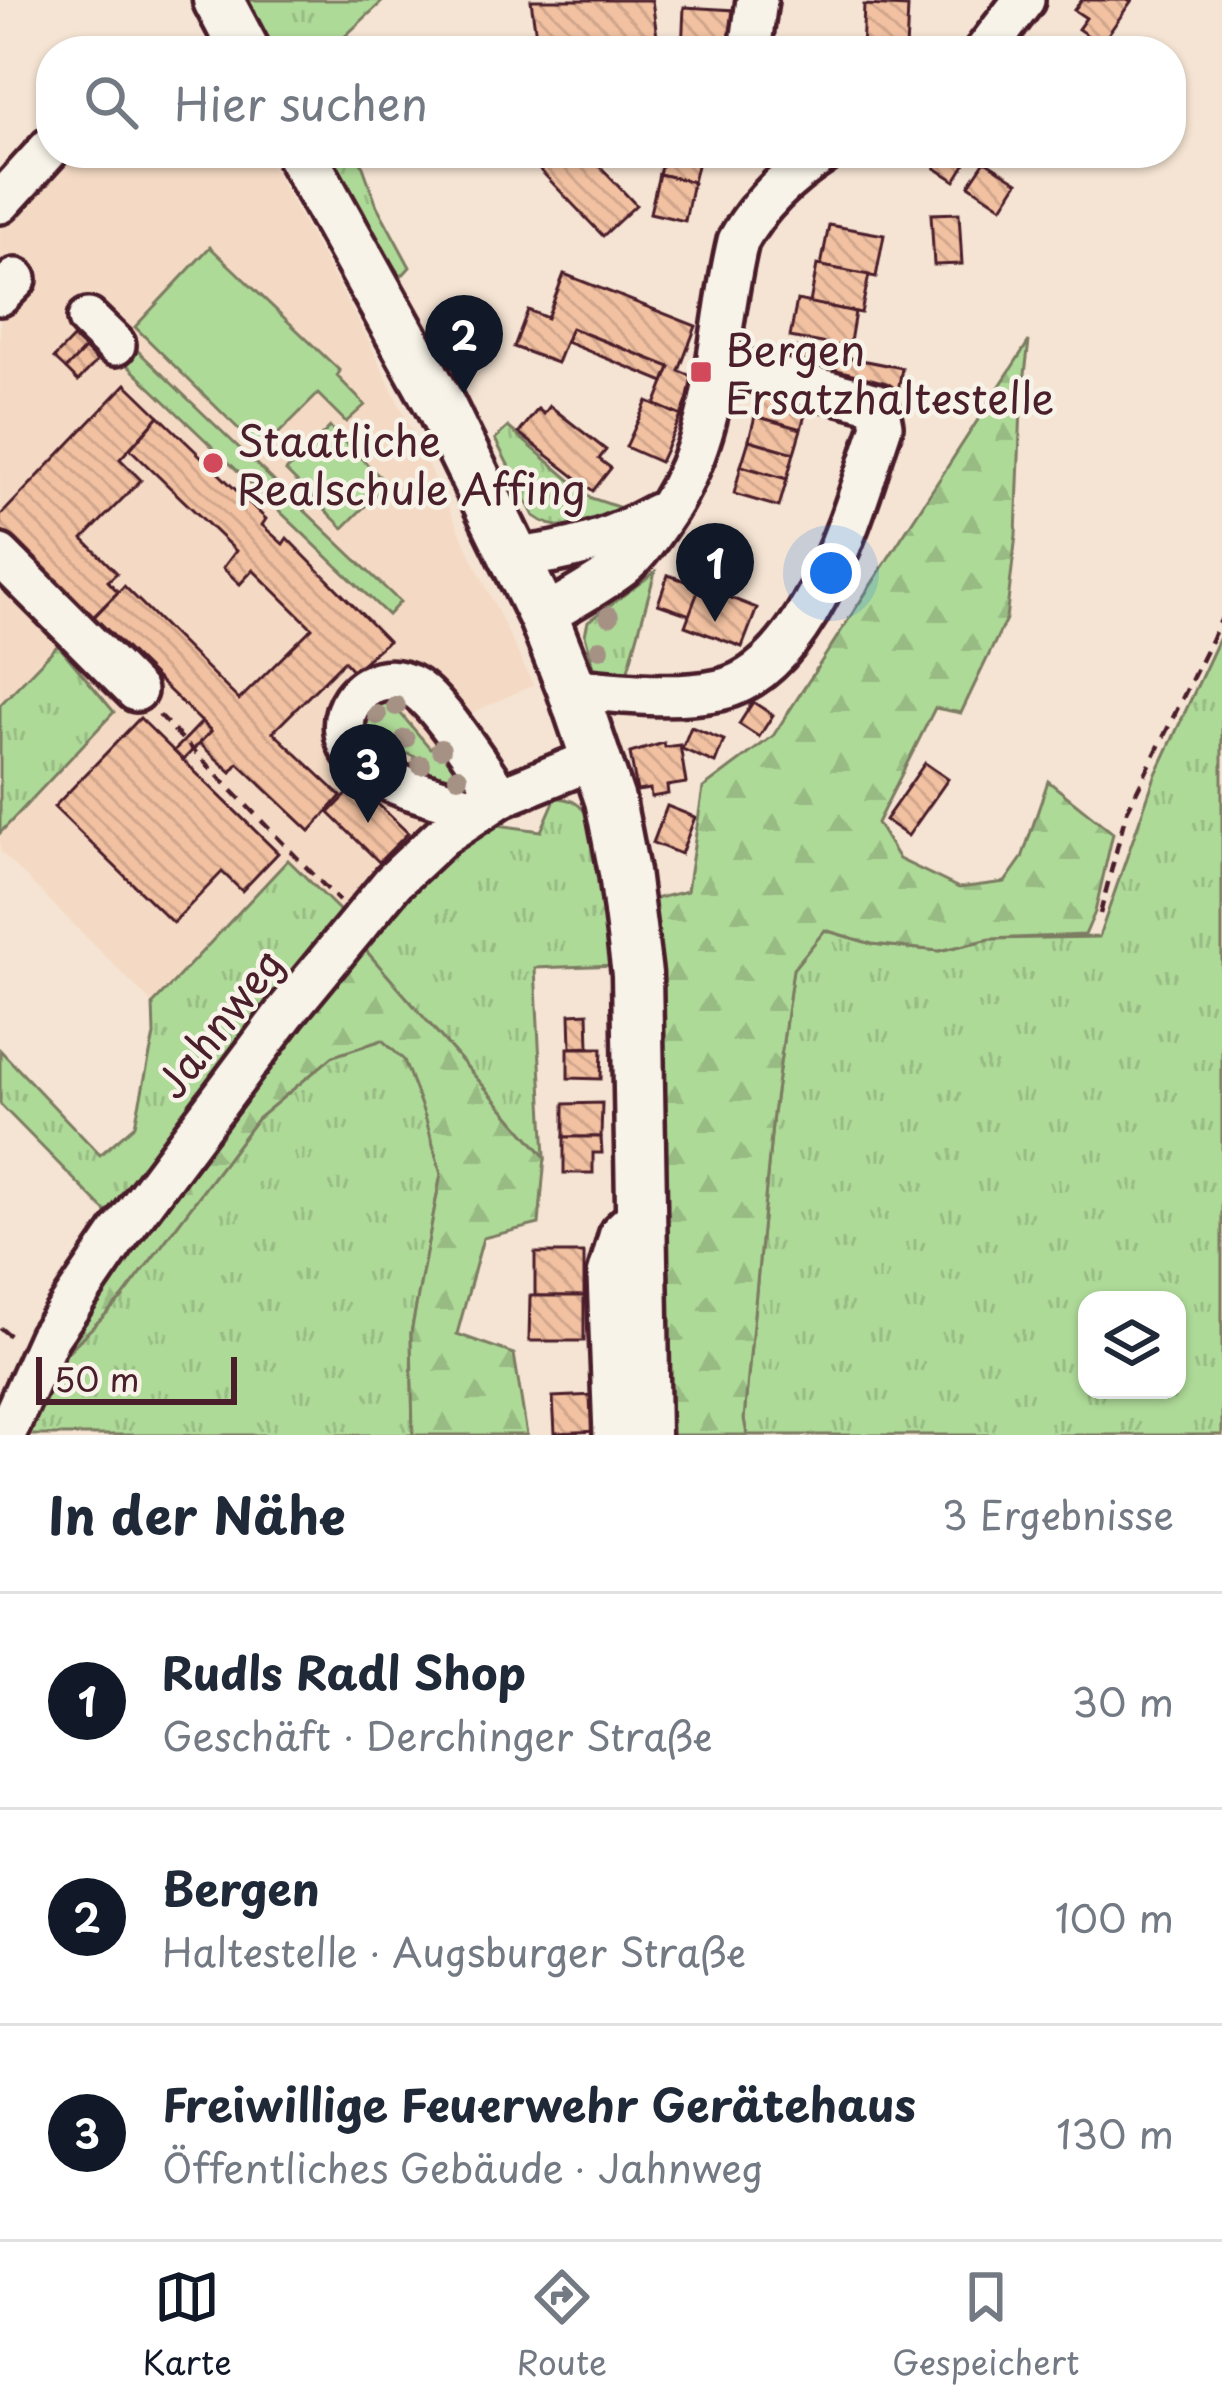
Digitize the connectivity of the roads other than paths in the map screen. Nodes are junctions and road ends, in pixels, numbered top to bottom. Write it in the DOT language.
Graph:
graph roads {
  1 [pos="218,0"];
  2 [pos="757,0"];
  3 [pos="1024,0"];
  4 [pos="237,36"];
  5 [pos="752,36"];
  6 [pos="996,36"];
  7 [pos="36,162"];
  8 [pos="308,168"];
  9 [pos="770,171"];
  10 [pos="0,202"];
  11 [pos="718,362"];
  12 [pos="668,509"];
  13 [pos="0,555"];
  14 [pos="514,558"];
  15 [pos="543,616"];
  16 [pos="572,689"];
  17 [pos="136,691"];
  18 [pos="597,758"];
  19 [pos="490,804"];
  20 [pos="640,1214"];
  21 [pos="5,1435"];
  22 [pos="614,1435"];
  23 [pos="645,1435"];
  1 -- 4 [label="main road"];
  2 -- 5 [label="street"];
  3 -- 6 [label="street"];
  7 -- 10 [label="street"];
  8 -- 14 [label="main road"];
  9 -- 11 [label="street"];
  11 -- 12 [label="street"];
  11 -- 16 [label="street"];
  12 -- 14 [label="street"];
  12 -- 15 [label="street"];
  13 -- 17 [label="street"];
  14 -- 15 [label="main road"];
  15 -- 16 [label="main road"];
  16 -- 18 [label="main road"];
  18 -- 19 [label="street, Jahnweg"];
  18 -- 20 [label="main road"];
  19 -- 19 [label="street"];
  19 -- 21 [label="street, Jahnweg"];
  20 -- 22 [label="street"];
  20 -- 23 [label="main road"];
}
